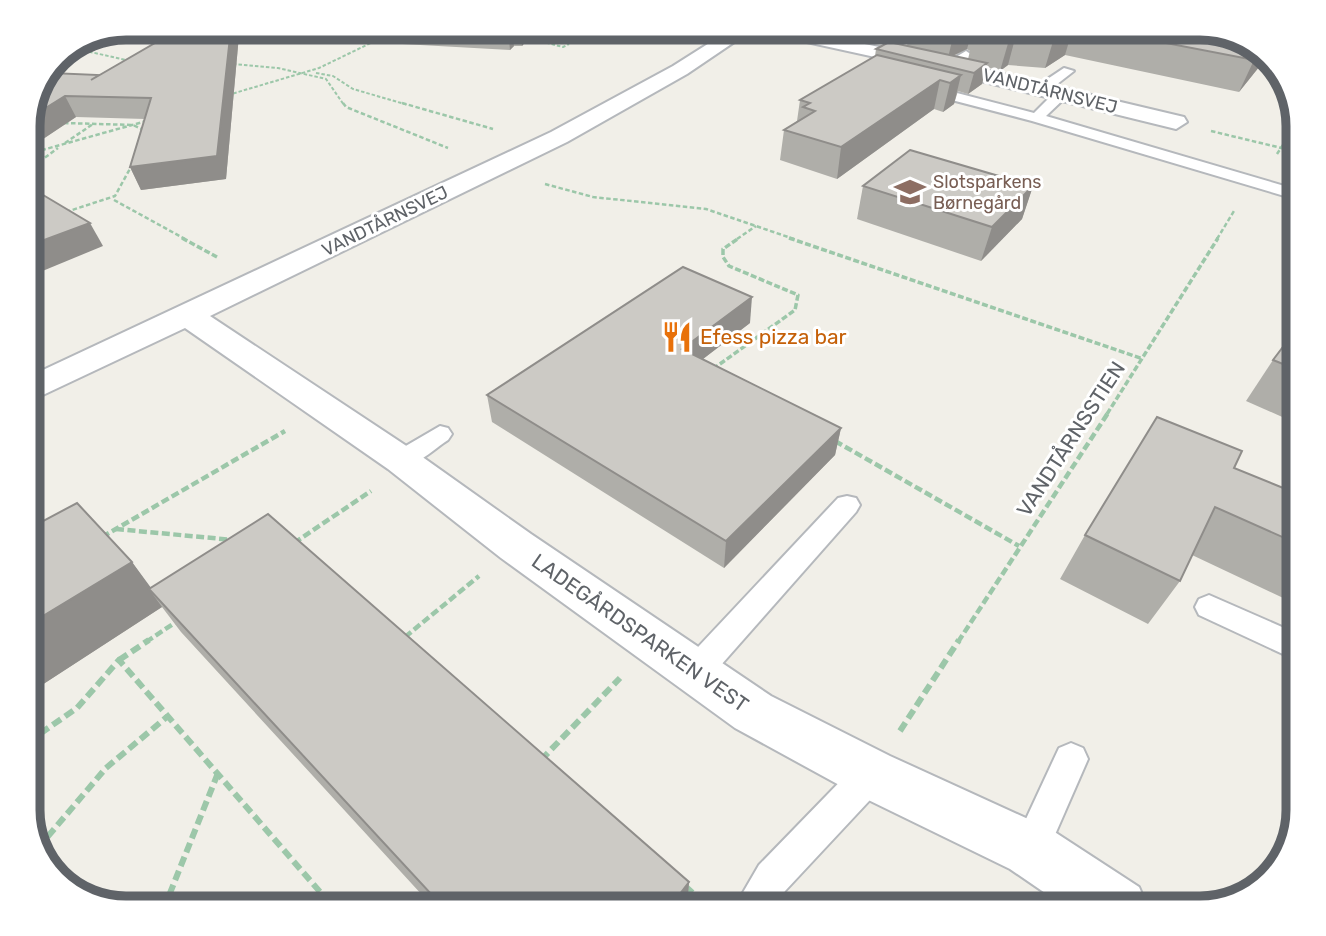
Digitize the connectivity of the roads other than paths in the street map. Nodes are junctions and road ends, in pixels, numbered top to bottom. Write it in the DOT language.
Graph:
graph roads {
  1 [pos="727,40"];
  2 [pos="798,40"];
  3 [pos="814,40"];
  4 [pos="841,46"];
  5 [pos="966,55"];
  6 [pos="947,67"];
  7 [pos="1068,71"];
  8 [pos="917,87"];
  9 [pos="1052,92"];
  10 [pos="1037,118"];
  11 [pos="1176,122"];
  12 [pos="1286,191"];
  13 [pos="188,316"];
  14 [pos="40,385"];
  15 [pos="440,434"];
  16 [pos="405,463"];
  17 [pos="846,505"];
  18 [pos="1209,607"];
  19 [pos="1286,642"];
  20 [pos="695,672"];
  21 [pos="1071,759"];
  22 [pos="871,774"];
  23 [pos="1030,849"];
  24 [pos="761,896"];
  25 [pos="1100,896"];
  1 -- 13 [label="street, VANDTÅRNSVEJ"];
  2 -- 4 [label="street, VANDTÅRNSVEJ"];
  3 -- 4 [label="street, VANDTÅRNSVEJ"];
  4 -- 6 [label="street, VANDTÅRNSVEJ"];
  5 -- 6 [label="lane"];
  6 -- 9 [label="street, VANDTÅRNSVEJ"];
  7 -- 9 [label="lane"];
  8 -- 10 [label="lane"];
  9 -- 10 [label="lane"];
  9 -- 11 [label="street, VANDTÅRNSVEJ"];
  10 -- 12 [label="lane"];
  13 -- 14 [label="street, VANDTÅRNSVEJ"];
  13 -- 16 [label="street, LADEGÅRDSPARKEN VEST"];
  15 -- 16 [label="lane"];
  16 -- 20 [label="street, LADEGÅRDSPARKEN VEST"];
  17 -- 20 [label="lane"];
  18 -- 19 [label="lane"];
  20 -- 22 [label="street, LADEGÅRDSPARKEN VEST"];
  21 -- 23 [label="lane"];
  22 -- 23 [label="street, LADEGÅRDSPARKEN VEST"];
  22 -- 24 [label="lane"];
  23 -- 25 [label="street, LADEGÅRDSPARKEN VEST"];
}
